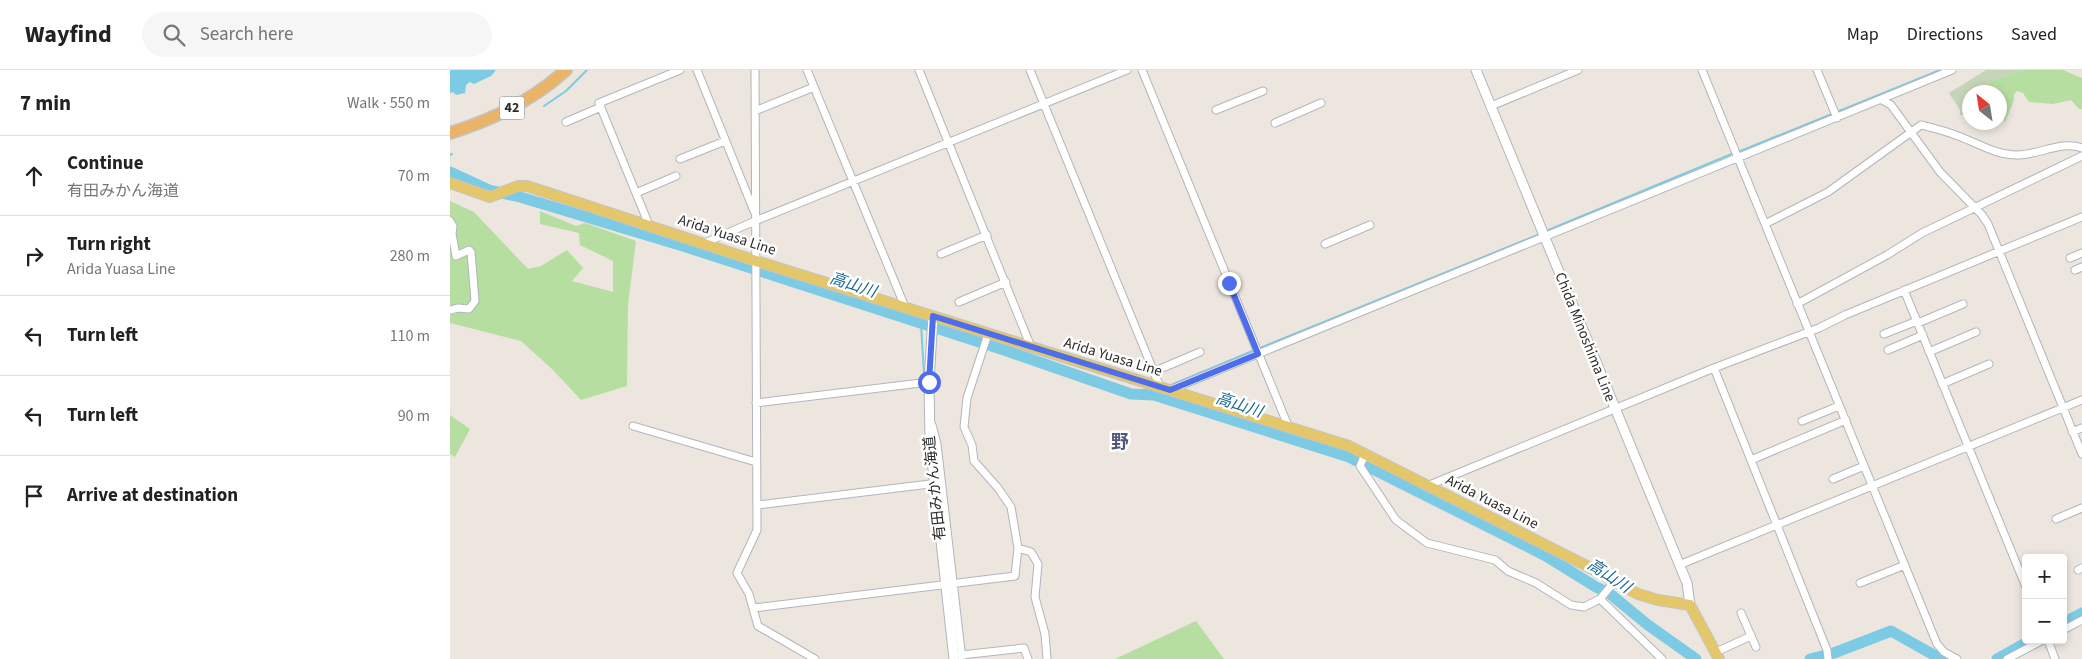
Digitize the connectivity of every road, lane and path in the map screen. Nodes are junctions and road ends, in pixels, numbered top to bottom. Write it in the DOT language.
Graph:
graph roads {
  1 [pos="566,70"];
  2 [pos="680,70"];
  3 [pos="697,70"];
  4 [pos="755,70"];
  5 [pos="807,70"];
  6 [pos="919,70"];
  7 [pos="1030,70"];
  8 [pos="1128,70"];
  9 [pos="1142,70"];
  10 [pos="1476,70"];
  11 [pos="1578,70"];
  12 [pos="1702,70"];
  13 [pos="1817,70"];
  14 [pos="1952,70"];
  15 [pos="814,87"];
  16 [pos="1263,91"];
  17 [pos="1882,100"];
  18 [pos="1321,103"];
  19 [pos="1044,104"];
  20 [pos="1491,106"];
  21 [pos="601,107"];
  22 [pos="1216,110"];
  23 [pos="755,111"];
  24 [pos="1837,118"];
  25 [pos="566,122"];
  26 [pos="1275,122"];
  27 [pos="1910,132"];
  28 [pos="450,133"];
  29 [pos="726,141"];
  30 [pos="948,143"];
  31 [pos="2082,148"];
  32 [pos="2082,156"];
  33 [pos="1738,157"];
  34 [pos="680,159"];
  35 [pos="676,176"];
  36 [pos="854,181"];
  37 [pos="450,183"];
  38 [pos="636,192"];
  39 [pos="1974,207"];
  40 [pos="755,218"];
  41 [pos="2082,218"];
  42 [pos="450,221"];
  43 [pos="645,224"];
  44 [pos="1765,224"];
  45 [pos="1370,225"];
  46 [pos="1543,233"];
  47 [pos="986,235"];
  48 [pos="705,243"];
  49 [pos="1324,244"];
  50 [pos="1999,253"];
  51 [pos="2082,253"];
  52 [pos="940,254"];
  53 [pos="2070,258"];
  54 [pos="756,263"];
  55 [pos="1006,282"];
  56 [pos="1904,290"];
  57 [pos="959,302"];
  58 [pos="1797,304"];
  59 [pos="1963,304"];
  60 [pos="905,307"];
  61 [pos="450,310"];
  62 [pos="933,319"];
  63 [pos="1917,322"];
  64 [pos="1809,330"];
  65 [pos="1976,332"];
  66 [pos="988,334"];
  67 [pos="1884,334"];
  68 [pos="1923,336"];
  69 [pos="1031,347"];
  70 [pos="1888,350"];
  71 [pos="1200,352"];
  72 [pos="1929,352"];
  73 [pos="1258,354"];
  74 [pos="1989,364"];
  75 [pos="1714,368"];
  76 [pos="1153,372"];
  77 [pos="929,382"];
  78 [pos="1942,384"];
  79 [pos="1165,389"];
  80 [pos="2082,400"];
  81 [pos="756,403"];
  82 [pos="1840,406"];
  83 [pos="2062,408"];
  84 [pos="1614,409"];
  85 [pos="1846,420"];
  86 [pos="1802,421"];
  87 [pos="632,426"];
  88 [pos="1289,428"];
  89 [pos="2082,428"];
  90 [pos="2072,432"];
  91 [pos="1968,446"];
  92 [pos="1365,454"];
  93 [pos="2082,454"];
  94 [pos="1751,460"];
  95 [pos="756,462"];
  96 [pos="1864,466"];
  97 [pos="1833,479"];
  98 [pos="938,483"];
  99 [pos="1427,486"];
  100 [pos="1872,486"];
  101 [pos="758,505"];
  102 [pos="2082,508"];
  103 [pos="2056,519"];
  104 [pos="1777,525"];
  105 [pos="1018,548"];
  106 [pos="1679,565"];
  107 [pos="1905,565"];
  108 [pos="2022,577"];
  109 [pos="1860,583"];
  110 [pos="950,585"];
  111 [pos="1607,591"];
  112 [pos="1690,605"];
  113 [pos="754,608"];
  114 [pos="1741,613"];
  115 [pos="2082,620"];
  116 [pos="2067,628"];
  117 [pos="1751,636"];
  118 [pos="2036,644"];
  119 [pos="2049,644"];
  120 [pos="1756,647"];
  121 [pos="1718,655"];
  122 [pos="959,658"];
  123 [pos="1828,658"];
  124 [pos="815,659"];
  125 [pos="1028,659"];
  126 [pos="1047,659"];
  127 [pos="1662,659"];
  128 [pos="1957,659"];
  129 [pos="2007,659"];
  130 [pos="2055,659"];
  1 -- 28 [label="highway, 42"];
  2 -- 21 [label="street"];
  3 -- 29 [label="street"];
  4 -- 23 [label="street"];
  5 -- 15 [label="street"];
  6 -- 30 [label="street"];
  7 -- 19 [label="street"];
  8 -- 19 [label="street"];
  9 -- 73 [label="street"];
  10 -- 20 [label="main road, Chida Minoshima Line"];
  11 -- 20 [label="street"];
  12 -- 33 [label="street"];
  13 -- 24 [label="street"];
  14 -- 17 [label="street"];
  15 -- 23 [label="street"];
  15 -- 36 [label="street"];
  16 -- 22 [label="street"];
  17 -- 24 [label="street"];
  17 -- 27 [label="street"];
  18 -- 26 [label="street"];
  19 -- 30 [label="street"];
  19 -- 76 [label="street"];
  20 -- 46 [label="main road, Chida Minoshima Line"];
  21 -- 25 [label="street"];
  21 -- 38 [label="street"];
  23 -- 40 [label="street"];
  24 -- 33 [label="street"];
  27 -- 31 [label="street"];
  27 -- 39 [label="street"];
  27 -- 44 [label="street"];
  29 -- 34 [label="street"];
  29 -- 40 [label="street"];
  30 -- 36 [label="street"];
  30 -- 47 [label="street"];
  32 -- 39 [label="street"];
  33 -- 44 [label="street"];
  33 -- 46 [label="street"];
  35 -- 38 [label="street"];
  36 -- 40 [label="street"];
  36 -- 60 [label="street"];
  37 -- 43 [label="main road, Arida Yuasa Line"];
  38 -- 43 [label="street"];
  39 -- 50 [label="street"];
  39 -- 58 [label="street"];
  40 -- 48 [label="street"];
  40 -- 54 [label="street"];
  41 -- 50 [label="street"];
  42 -- 61 [label="street"];
  43 -- 48 [label="main road, Arida Yuasa Line"];
  44 -- 58 [label="street"];
  45 -- 49 [label="street"];
  46 -- 73 [label="street"];
  46 -- 84 [label="main road, Chida Minoshima Line"];
  47 -- 52 [label="street"];
  47 -- 55 [label="street"];
  48 -- 54 [label="main road, Arida Yuasa Line"];
  50 -- 56 [label="street"];
  50 -- 83 [label="street"];
  51 -- 53 [label="street"];
  54 -- 60 [label="main road, Arida Yuasa Line"];
  54 -- 81 [label="street"];
  55 -- 57 [label="street"];
  55 -- 69 [label="street"];
  56 -- 63 [label="street"];
  56 -- 64 [label="street"];
  58 -- 64 [label="street"];
  59 -- 63 [label="street"];
  60 -- 62 [label="main road, Arida Yuasa Line"];
  62 -- 66 [label="main road, Arida Yuasa Line"];
  62 -- 77 [label="main road, 有田みかん海道"];
  63 -- 67 [label="street"];
  63 -- 68 [label="street"];
  64 -- 75 [label="street"];
  64 -- 82 [label="street"];
  65 -- 72 [label="street"];
  66 -- 69 [label="main road, Arida Yuasa Line"];
  66 -- 105 [label="street"];
  68 -- 70 [label="street"];
  68 -- 72 [label="street"];
  69 -- 79 [label="main road, Arida Yuasa Line"];
  71 -- 76 [label="street"];
  72 -- 78 [label="street"];
  73 -- 79 [label="street"];
  73 -- 88 [label="street"];
  74 -- 78 [label="street"];
  75 -- 84 [label="street"];
  75 -- 94 [label="street"];
  76 -- 79 [label="street"];
  77 -- 81 [label="street"];
  77 -- 98 [label="main road, 有田みかん海道"];
  78 -- 91 [label="street"];
  79 -- 88 [label="main road, Arida Yuasa Line"];
  80 -- 83 [label="street"];
  81 -- 95 [label="street"];
  82 -- 85 [label="street"];
  82 -- 86 [label="street"];
  83 -- 90 [label="street"];
  83 -- 91 [label="street"];
  84 -- 99 [label="street"];
  84 -- 106 [label="main road, Chida Minoshima Line"];
  85 -- 94 [label="street"];
  85 -- 96 [label="street"];
  87 -- 95 [label="street"];
  88 -- 92 [label="main road, Arida Yuasa Line"];
  89 -- 90 [label="street"];
  90 -- 93 [label="street"];
  91 -- 100 [label="street"];
  91 -- 108 [label="street"];
  92 -- 99 [label="main road, Arida Yuasa Line"];
  92 -- 111 [label="street"];
  94 -- 104 [label="street"];
  95 -- 101 [label="street"];
  96 -- 97 [label="street"];
  96 -- 100 [label="street"];
  98 -- 101 [label="street"];
  98 -- 110 [label="main road, 有田みかん海道"];
  99 -- 111 [label="main road, Arida Yuasa Line"];
  100 -- 104 [label="street"];
  100 -- 107 [label="street"];
  101 -- 113 [label="street"];
  102 -- 103 [label="street"];
  104 -- 106 [label="street"];
  104 -- 123 [label="street"];
  105 -- 110 [label="street"];
  105 -- 126 [label="street"];
  106 -- 112 [label="main road, Chida Minoshima Line"];
  107 -- 109 [label="street"];
  107 -- 128 [label="street"];
  110 -- 113 [label="street"];
  110 -- 122 [label="main road, 有田みかん海道"];
  111 -- 112 [label="main road, Arida Yuasa Line"];
  111 -- 127 [label="street"];
  112 -- 121 [label="main road"];
  113 -- 124 [label="street"];
  114 -- 117 [label="street"];
  115 -- 116 [label="street"];
  117 -- 120 [label="street"];
  117 -- 121 [label="street"];
  118 -- 129 [label="street"];
  119 -- 130 [label="street"];
  122 -- 125 [label="street"];
}
